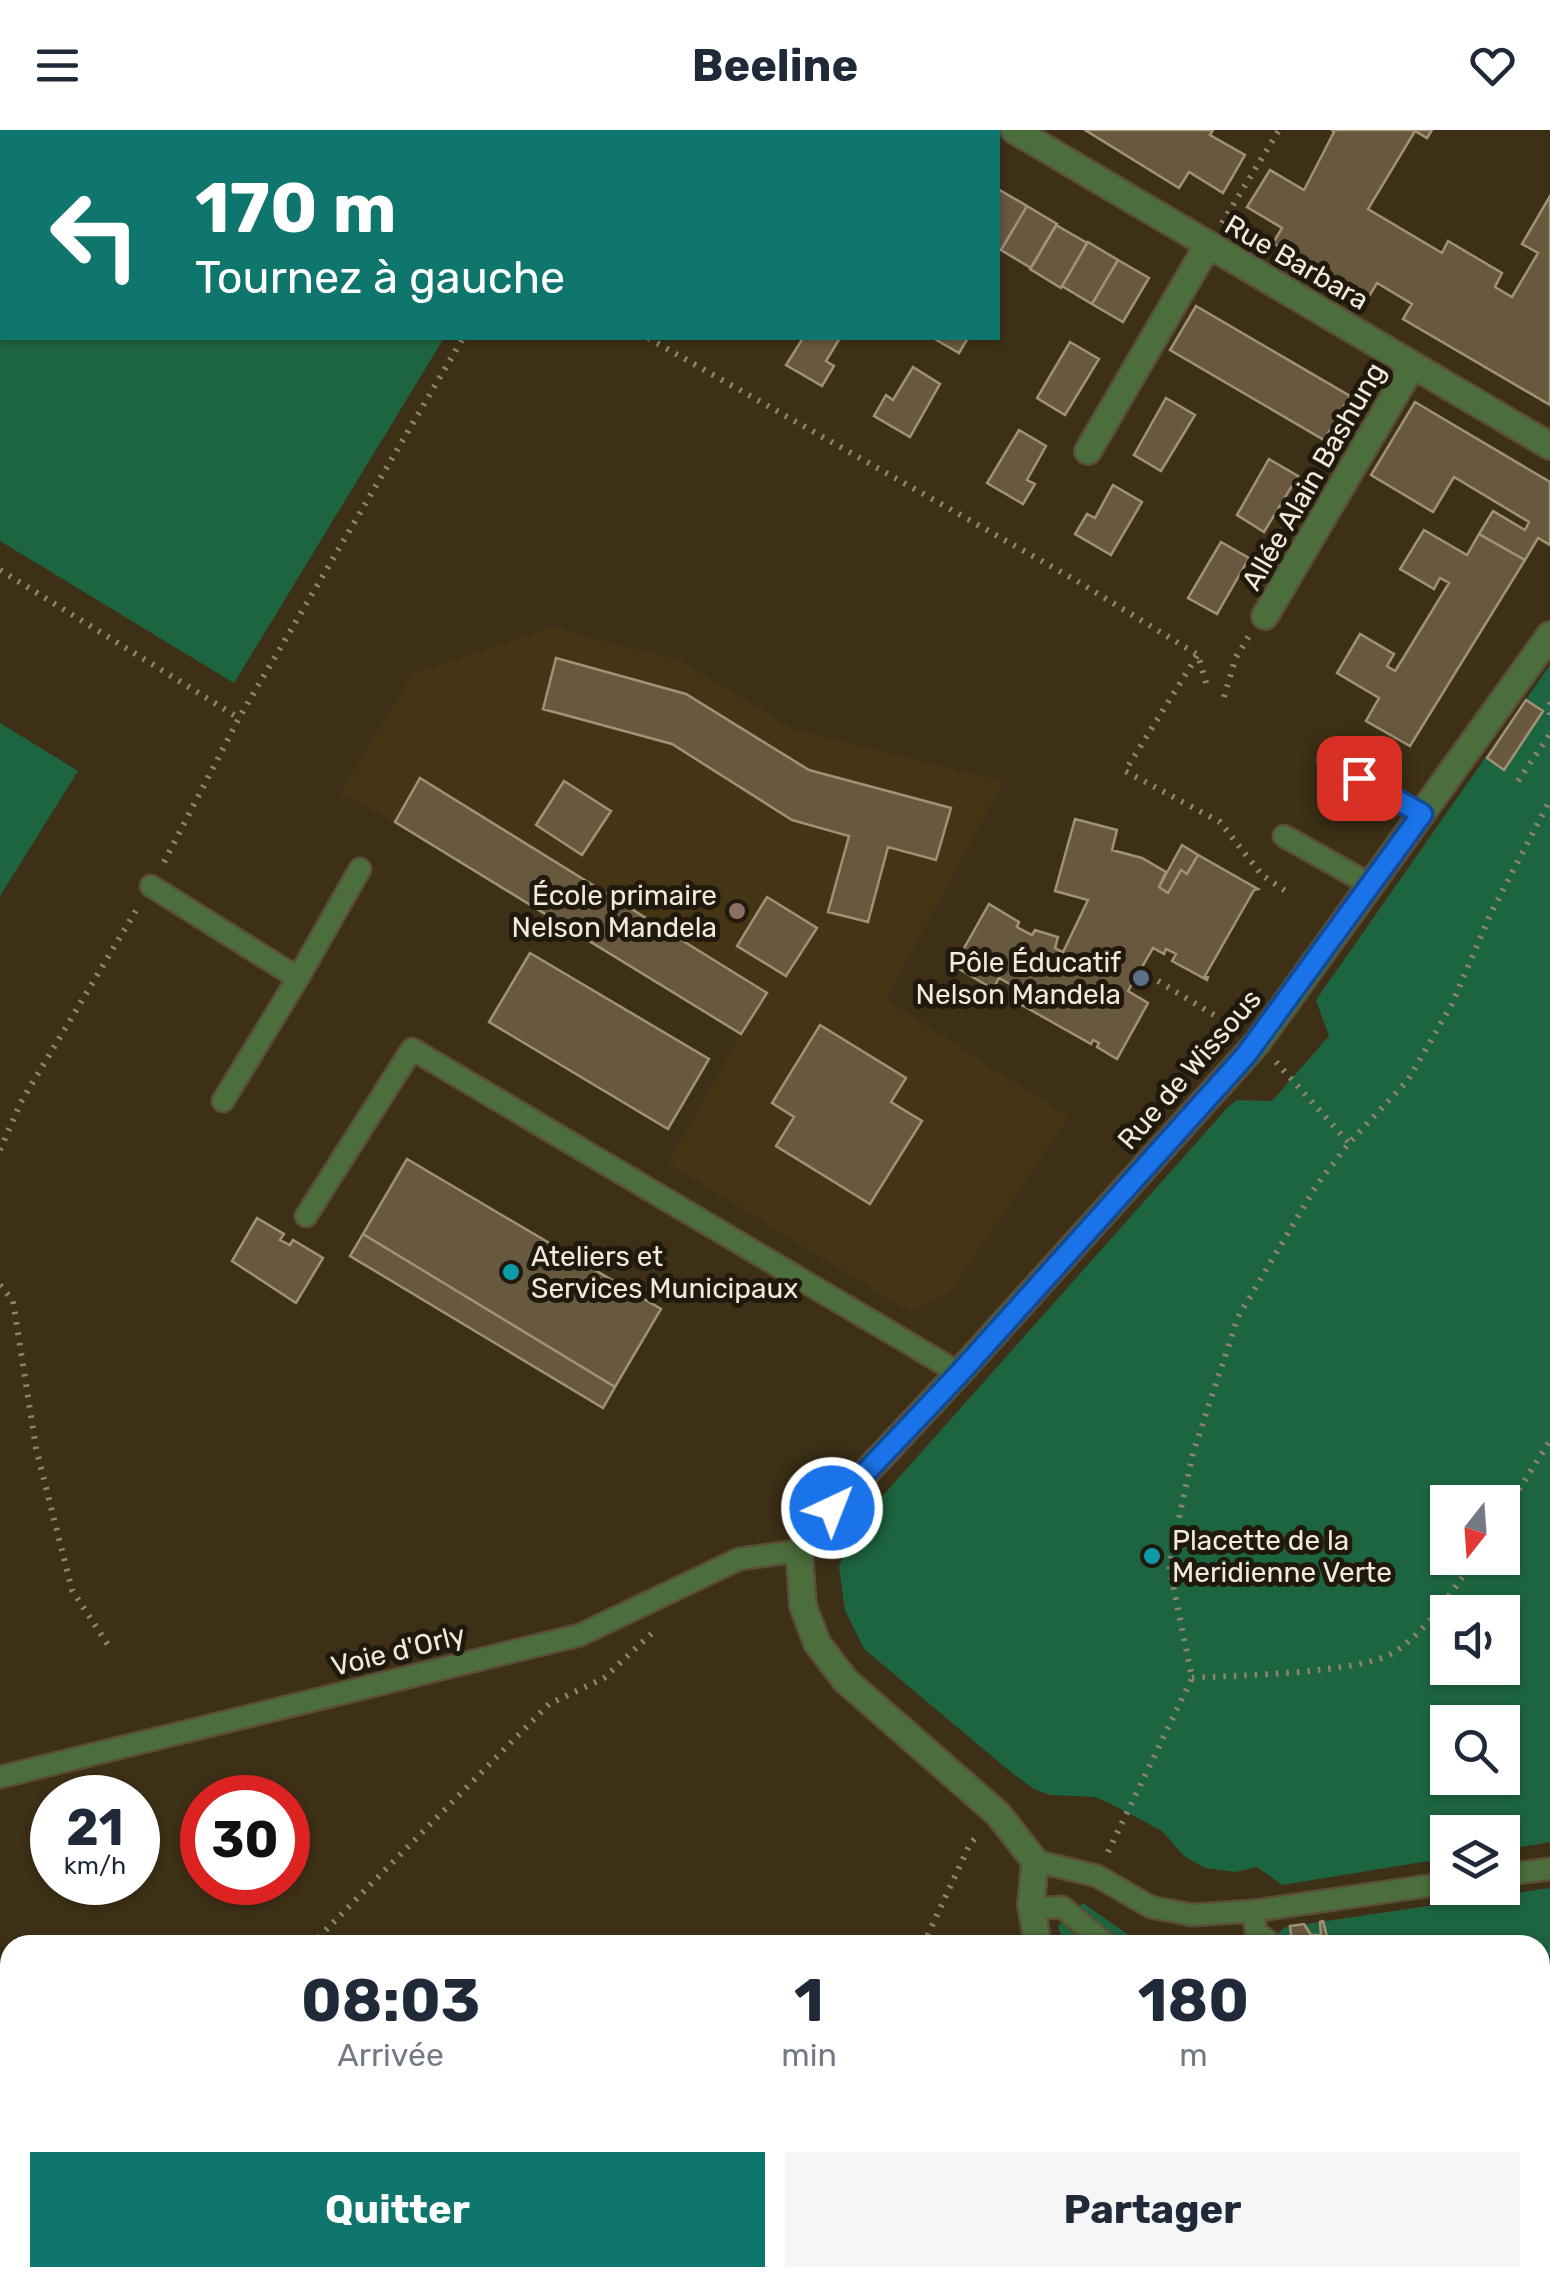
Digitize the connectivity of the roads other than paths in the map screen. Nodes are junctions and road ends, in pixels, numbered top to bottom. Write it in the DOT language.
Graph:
graph roads {
  1 [pos="1014,130"];
  2 [pos="1208,245"];
  3 [pos="1412,366"];
  4 [pos="1550,446"];
  5 [pos="1088,451"];
  6 [pos="1265,616"];
  7 [pos="1550,635"];
  8 [pos="1328,760"];
  9 [pos="1422,814"];
  10 [pos="1284,836"];
  11 [pos="360,869"];
  12 [pos="1371,885"];
  13 [pos="151,886"];
  14 [pos="298,978"];
  15 [pos="223,1100"];
  16 [pos="306,1216"];
  17 [pos="959,1374"];
  18 [pos="799,1552"];
  19 [pos="0,1777"];
  20 [pos="1035,1861"];
  21 [pos="1546,1872"];
  22 [pos="1520,1874"];
  23 [pos="1430,1886"];
  24 [pos="1032,1909"];
  25 [pos="1253,1912"];
  26 [pos="1036,1935"];
  27 [pos="1095,1935"];
  28 [pos="1260,1935"];
  1 -- 2 [label="street, Rue Barbara"];
  2 -- 3 [label="street, Rue Barbara"];
  2 -- 5 [label="street"];
  3 -- 4 [label="street, Rue Barbara"];
  3 -- 6 [label="street, Allée Alain Bashung"];
  7 -- 9 [label="street, Rue de Wissous"];
  8 -- 9 [label="lane"];
  9 -- 12 [label="street, Rue de Wissous"];
  10 -- 12 [label="lane"];
  11 -- 14 [label="lane"];
  12 -- 17 [label="street, Rue de Wissous"];
  13 -- 14 [label="lane"];
  14 -- 15 [label="lane"];
  16 -- 17 [label="lane"];
  17 -- 18 [label="street, Rue de Wissous"];
  18 -- 19 [label="lane, Voie d'Orly"];
  18 -- 20 [label="street"];
  20 -- 24 [label="street"];
  20 -- 25 [label="lane"];
  21 -- 22 [label="lane"];
  23 -- 25 [label="lane"];
  24 -- 26 [label="street"];
  24 -- 27 [label="lane"];
  25 -- 28 [label="lane"];
}
